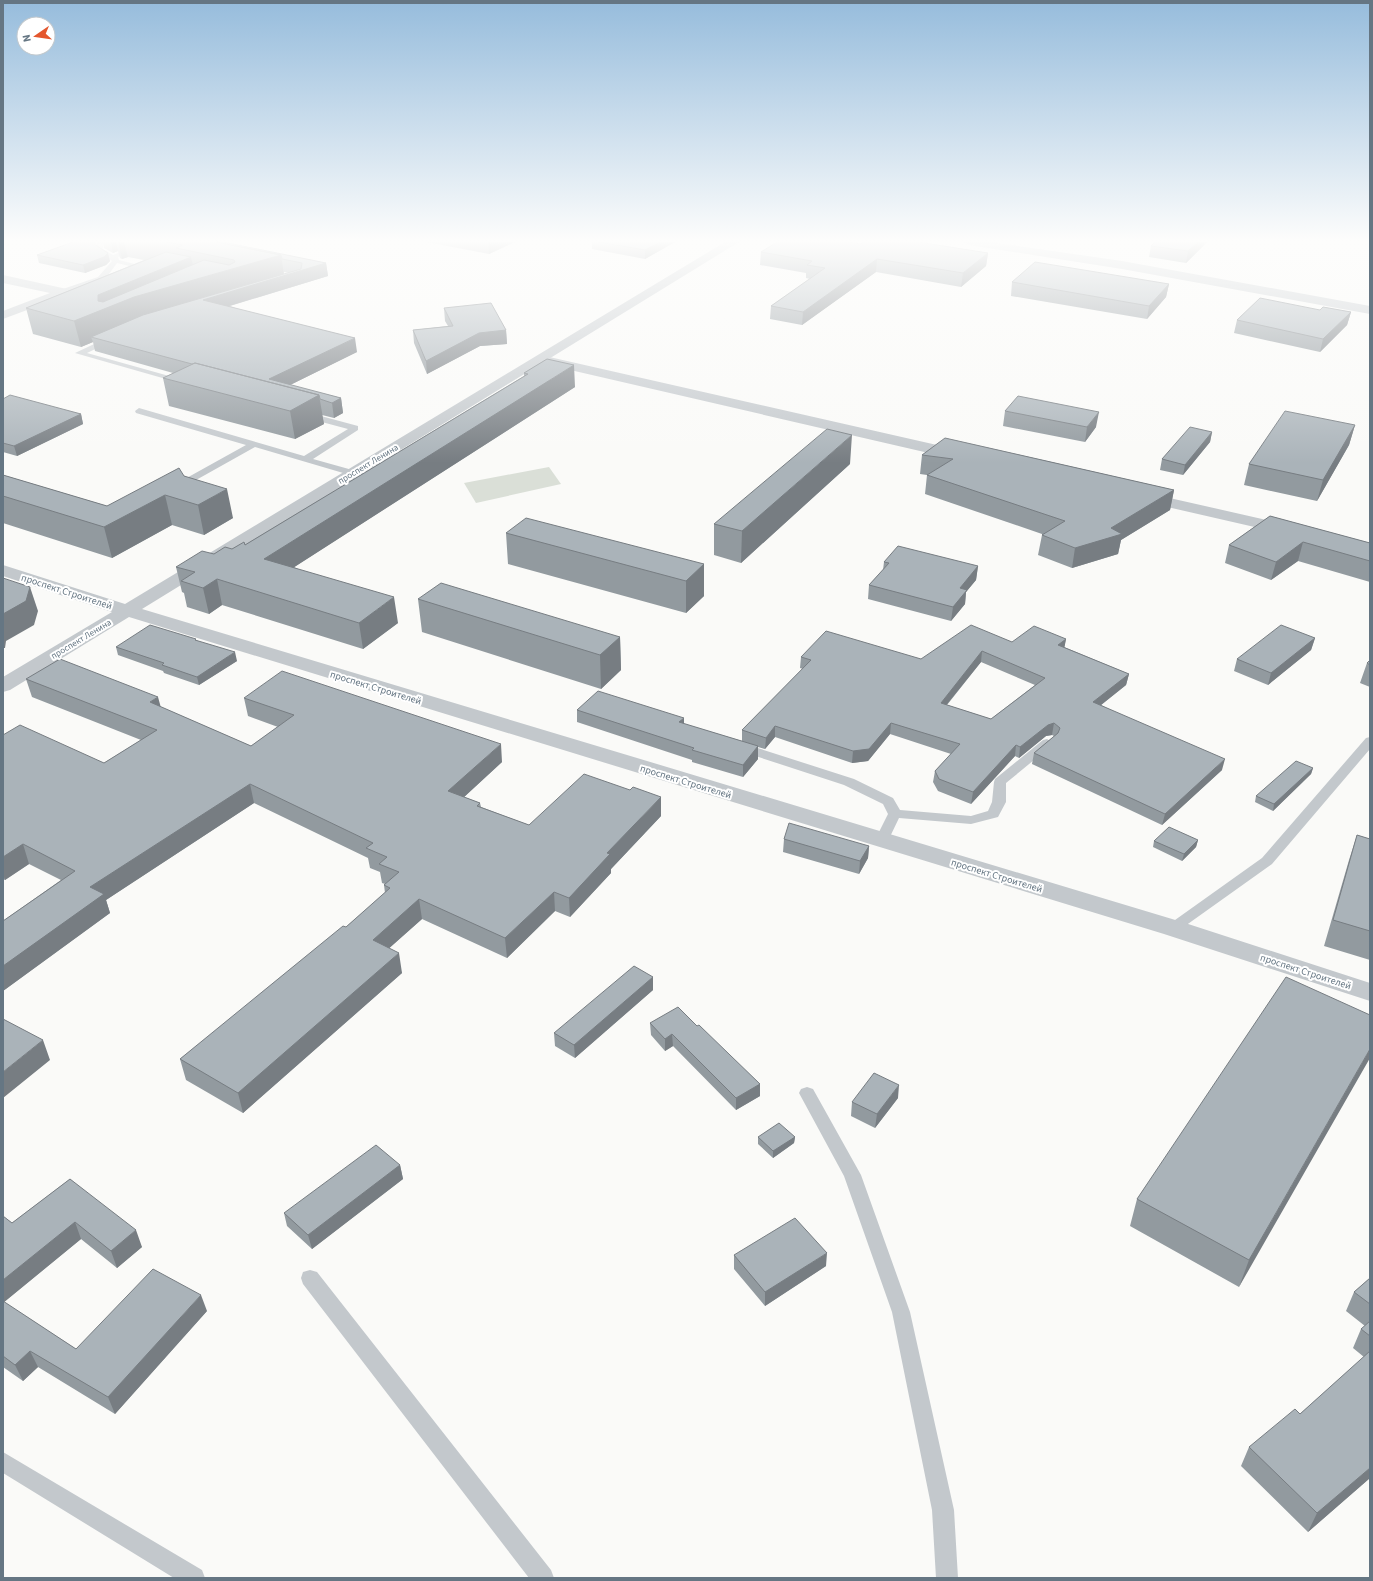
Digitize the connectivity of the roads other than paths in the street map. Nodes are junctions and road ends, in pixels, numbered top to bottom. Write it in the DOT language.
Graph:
graph roads {
  1 [pos="612,316"];
  2 [pos="115,338"];
  3 [pos="541,359"];
  4 [pos="194,384"];
  5 [pos="139,411"];
  6 [pos="294,411"];
  7 [pos="254,444"];
  8 [pos="975,458"];
  9 [pos="306,459"];
  10 [pos="353,473"];
  11 [pos="171,490"];
  12 [pos="1130,494"];
  13 [pos="1300,533"];
  14 [pos="3,570"];
  15 [pos="126,611"];
  16 [pos="3,686"];
  17 [pos="1051,740"];
  18 [pos="1370,741"];
  19 [pos="728,743"];
  20 [pos="895,814"];
  21 [pos="882,840"];
  22 [pos="1173,928"];
  23 [pos="1370,992"];
  24 [pos="807,1093"];
  25 [pos="310,1278"];
  26 [pos="3,1462"];
  27 [pos="194,1578"];
  28 [pos="543,1578"];
  29 [pos="947,1578"];
  1 -- 3 [label="street, проспект Ленина"];
  2 -- 4 [label="lane"];
  3 -- 8 [label="street"];
  3 -- 10 [label="street, проспект Ленина"];
  5 -- 7 [label="lane"];
  6 -- 9 [label="lane"];
  7 -- 9 [label="lane"];
  7 -- 11 [label="lane"];
  9 -- 10 [label="lane"];
  10 -- 15 [label="street, проспект Ленина"];
  12 -- 13 [label="street"];
  14 -- 15 [label="street, проспект Строителей"];
  15 -- 16 [label="street, проспект Ленина"];
  15 -- 21 [label="street, проспект Строителей"];
  17 -- 20 [label="lane"];
  18 -- 22 [label="lane"];
  19 -- 20 [label="lane"];
  20 -- 21 [label="lane"];
  21 -- 22 [label="street, проспект Строителей"];
  22 -- 23 [label="street, проспект Строителей"];
  24 -- 29 [label="lane"];
  25 -- 28 [label="lane"];
  26 -- 27 [label="lane"];
}
